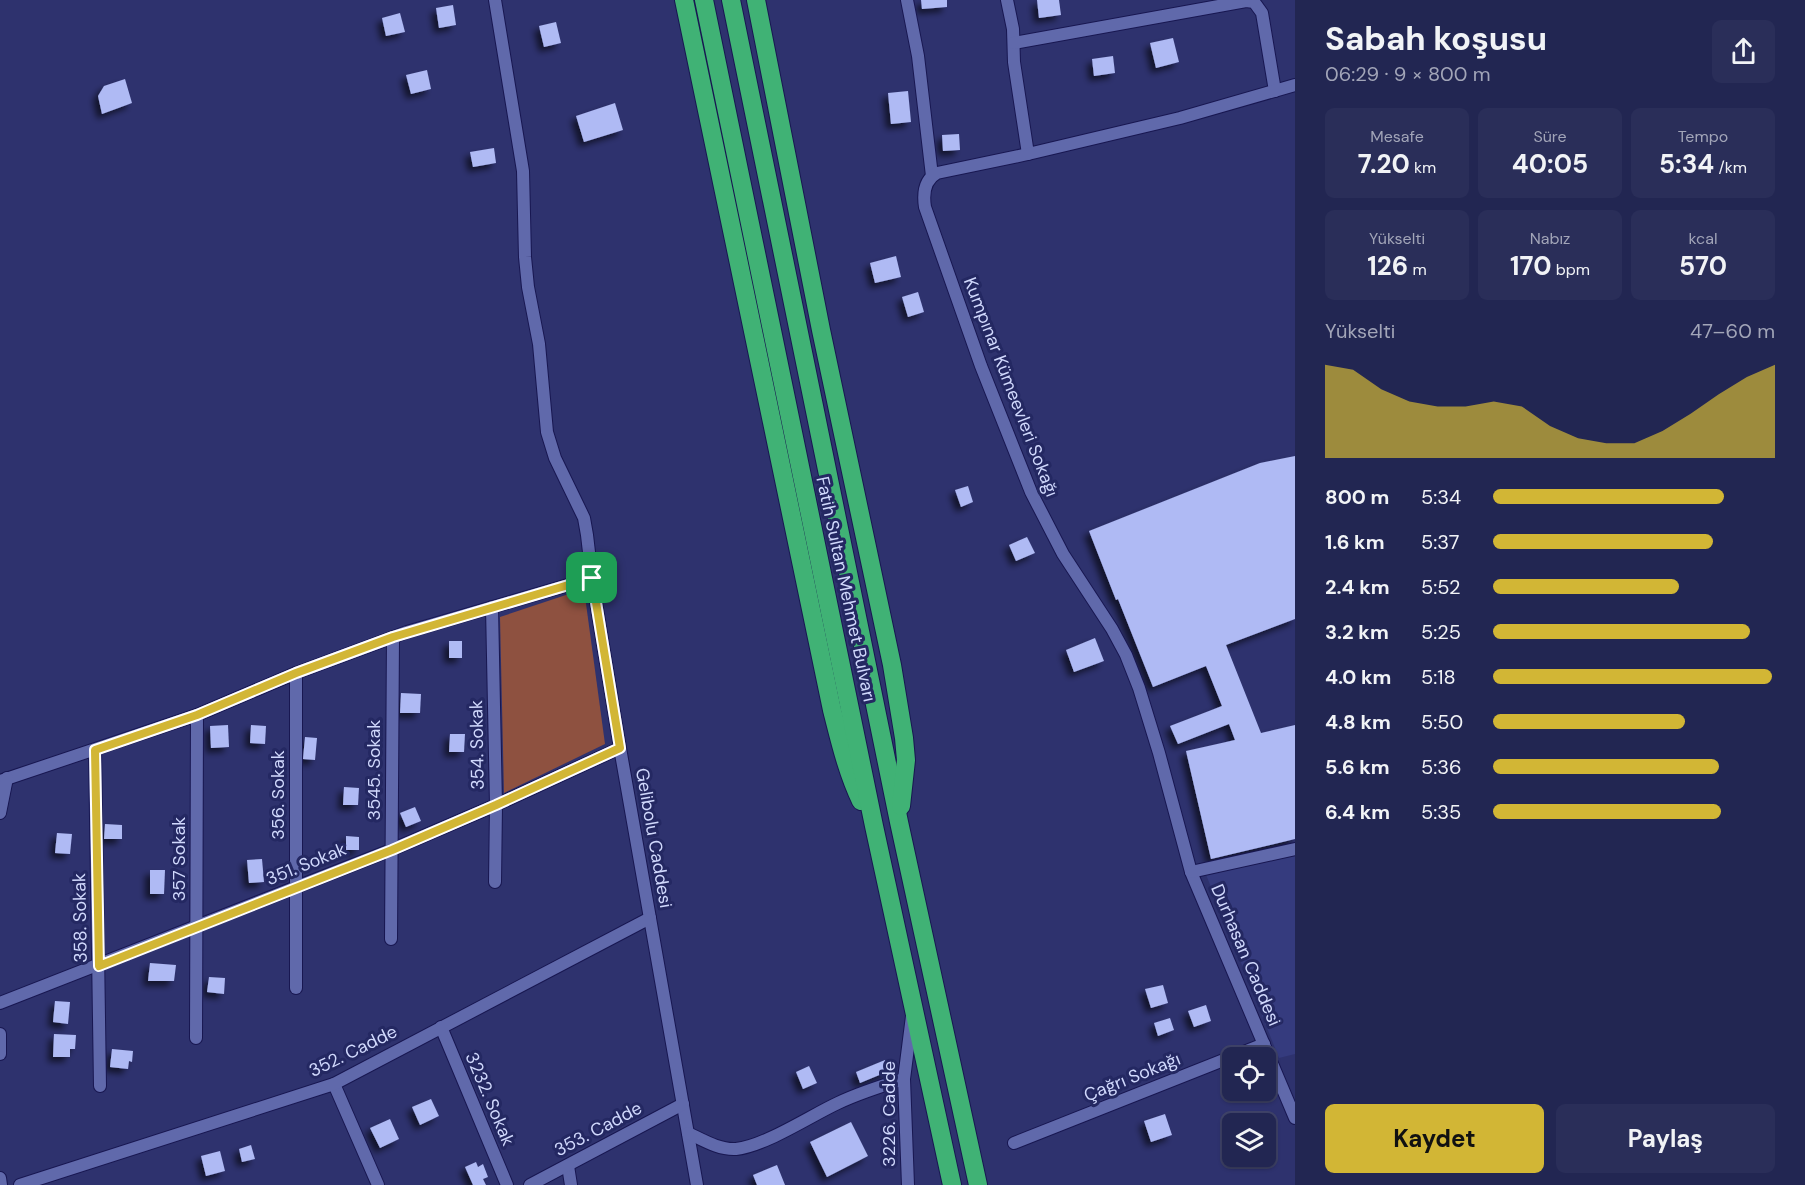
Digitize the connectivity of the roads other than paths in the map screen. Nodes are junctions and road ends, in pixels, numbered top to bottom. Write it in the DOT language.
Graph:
graph roads {
  1 [pos="495,0"];
  2 [pos="684,0"];
  3 [pos="704,0"];
  4 [pos="731,0"];
  5 [pos="756,0"];
  6 [pos="907,0"];
  7 [pos="1007,0"];
  8 [pos="1014,43"];
  9 [pos="1295,86"];
  10 [pos="1275,91"];
  11 [pos="1028,154"];
  12 [pos="932,176"];
  13 [pos="592,578"];
  14 [pos="492,607"];
  15 [pos="393,637"];
  16 [pos="296,673"];
  17 [pos="197,715"];
  18 [pos="620,748"];
  19 [pos="95,750"];
  20 [pos="4,780"];
  21 [pos="496,805"];
  22 [pos="0,813"];
  23 [pos="899,822"];
  24 [pos="874,826"];
  25 [pos="1295,849"];
  26 [pos="392,850"];
  27 [pos="1191,872"];
  28 [pos="495,882"];
  29 [pos="296,887"];
  30 [pos="650,918"];
  31 [pos="197,927"];
  32 [pos="391,939"];
  33 [pos="99,966"];
  34 [pos="296,988"];
  35 [pos="0,1003"];
  36 [pos="913,1007"];
  37 [pos="441,1027"];
  38 [pos="0,1034"];
  39 [pos="196,1038"];
  40 [pos="1264,1044"];
  41 [pos="0,1054"];
  42 [pos="904,1079"];
  43 [pos="334,1084"];
  44 [pos="100,1086"];
  45 [pos="683,1104"];
  46 [pos="1293,1110"];
  47 [pos="688,1133"];
  48 [pos="1014,1143"];
  49 [pos="568,1166"];
  50 [pos="0,1178"];
  51 [pos="1,1185"];
  52 [pos="20,1185"];
  53 [pos="378,1185"];
  54 [pos="507,1185"];
  55 [pos="530,1185"];
  56 [pos="571,1185"];
  57 [pos="697,1185"];
  58 [pos="908,1185"];
  59 [pos="952,1185"];
  60 [pos="978,1185"];
  1 -- 13 [label="street"];
  2 -- 24 [label="highway"];
  3 -- 24 [label="highway, Fatih Sultan Mehmet Bulvarı"];
  4 -- 23 [label="highway, Fatih Sultan Mehmet Bulvarı"];
  5 -- 23 [label="highway"];
  6 -- 12 [label="street, Kumpınar Kümeevleri Sokağı"];
  7 -- 8 [label="street"];
  8 -- 10 [label="street"];
  8 -- 11 [label="street"];
  9 -- 10 [label="street"];
  10 -- 11 [label="street"];
  11 -- 12 [label="street"];
  12 -- 27 [label="street, Kumpınar Kümeevleri Sokağı"];
  13 -- 14 [label="street"];
  13 -- 18 [label="street, Gelibolu Caddesi"];
  14 -- 15 [label="street"];
  14 -- 21 [label="street, 354. Sokak"];
  15 -- 16 [label="street"];
  15 -- 26 [label="street, 3545. Sokak"];
  16 -- 17 [label="street"];
  16 -- 29 [label="street, 356. Sokak"];
  17 -- 19 [label="street"];
  17 -- 31 [label="street, 357 Sokak"];
  18 -- 21 [label="street, 351. Sokak"];
  18 -- 30 [label="street, Gelibolu Caddesi"];
  19 -- 20 [label="street"];
  19 -- 33 [label="street, 358. Sokak"];
  20 -- 22 [label="street"];
  21 -- 26 [label="street, 351. Sokak"];
  21 -- 28 [label="street, 354. Sokak"];
  23 -- 60 [label="highway, Fatih Sultan Mehmet Bulvarı"];
  24 -- 36 [label="highway, Fatih Sultan Mehmet Bulvarı"];
  25 -- 27 [label="street"];
  26 -- 29 [label="street, 351. Sokak"];
  26 -- 32 [label="street, 3545. Sokak"];
  27 -- 40 [label="street, Durhasan Caddesi"];
  29 -- 31 [label="street, 351. Sokak"];
  29 -- 34 [label="street, 356. Sokak"];
  30 -- 37 [label="street, 352. Cadde"];
  30 -- 45 [label="street, Gelibolu Caddesi"];
  31 -- 33 [label="street, 351. Sokak"];
  31 -- 39 [label="street, 357 Sokak"];
  33 -- 35 [label="street, 351. Sokak"];
  33 -- 44 [label="street, 358. Sokak"];
  36 -- 42 [label="street, 3226. Cadde"];
  36 -- 59 [label="highway, Fatih Sultan Mehmet Bulvarı"];
  37 -- 43 [label="street, 352. Cadde"];
  37 -- 54 [label="street, 3232. Sokak"];
  38 -- 41 [label="street"];
  40 -- 46 [label="street, Durhasan Caddesi"];
  40 -- 48 [label="street, Çağrı Sokağı"];
  42 -- 47 [label="street"];
  42 -- 58 [label="street, 3226. Cadde"];
  43 -- 52 [label="street, 352. Cadde"];
  43 -- 53 [label="street"];
  45 -- 47 [label="street, Gelibolu Caddesi"];
  45 -- 49 [label="street, 353. Cadde"];
  47 -- 57 [label="street, Gelibolu Caddesi"];
  49 -- 55 [label="street, 353. Cadde"];
  49 -- 56 [label="street"];
  50 -- 51 [label="street"];
}
